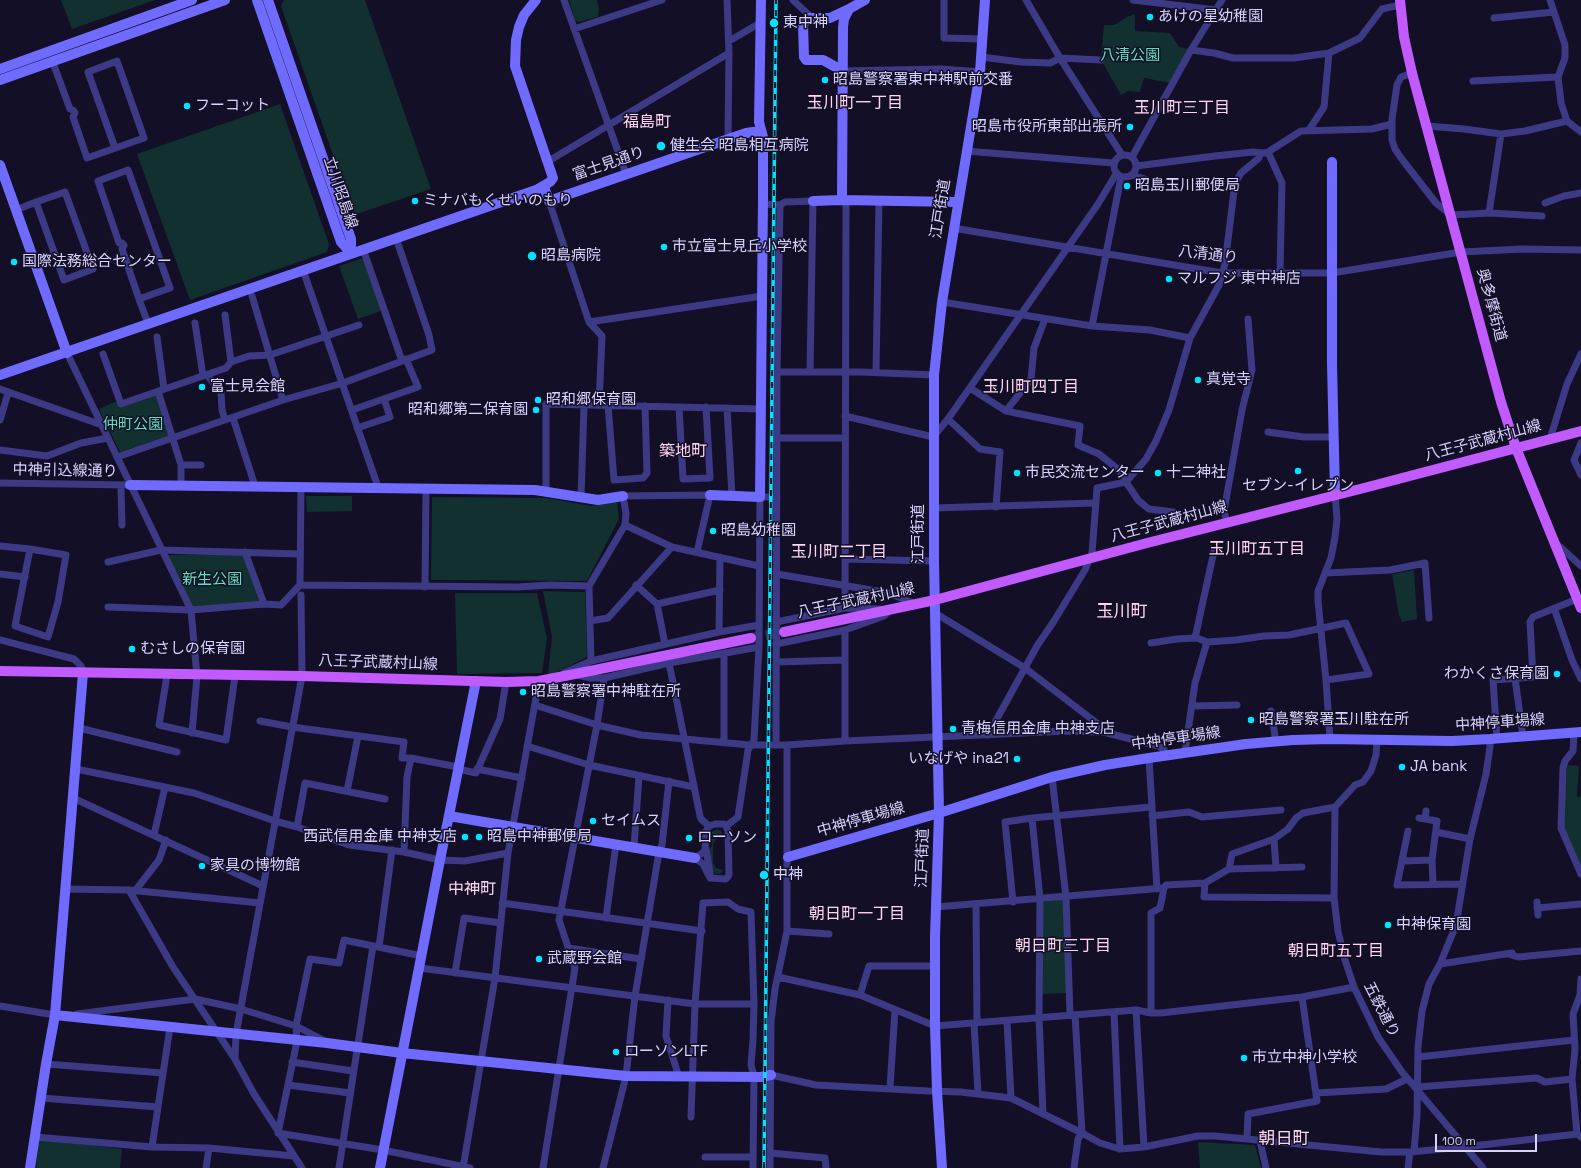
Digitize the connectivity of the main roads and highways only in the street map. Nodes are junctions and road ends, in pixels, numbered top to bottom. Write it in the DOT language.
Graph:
graph roads {
  1 [pos="1400,2"];
  2 [pos="1581,431"];
  3 [pos="1516,448"];
  4 [pos="1579,604"];
  5 [pos="784,632"];
  6 [pos="750,638"];
  7 [pos="0,672"];
  1 -- 3 [label="main road, 奥多摩街道"];
  2 -- 3 [label="main road, 八王子武蔵村山線"];
  3 -- 4 [label="main road, 奥多摩街道"];
  3 -- 5 [label="main road, 八王子武蔵村山線"];
  6 -- 7 [label="main road, 八王子武蔵村山線"];
}
